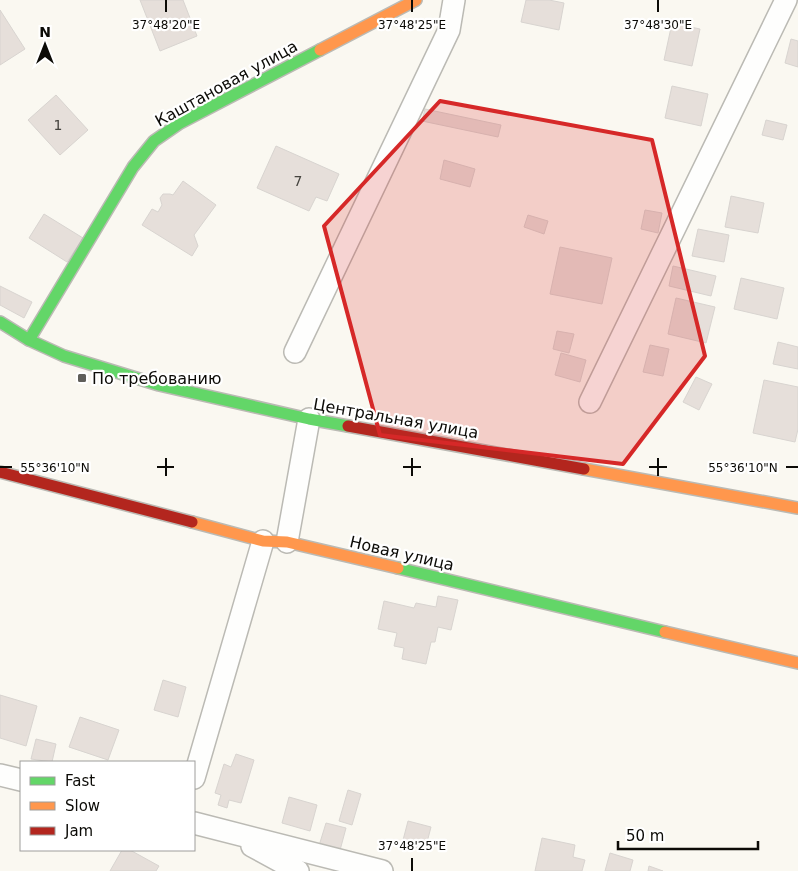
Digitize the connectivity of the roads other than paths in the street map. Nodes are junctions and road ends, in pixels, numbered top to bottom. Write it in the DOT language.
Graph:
graph roads {
  1 [pos="416,0"];
  2 [pos="454,0"];
  3 [pos="786,0"];
  4 [pos="0,322"];
  5 [pos="29,340"];
  6 [pos="295,352"];
  7 [pos="590,402"];
  8 [pos="309,419"];
  9 [pos="0,472"];
  10 [pos="798,508"];
  11 [pos="263,541"];
  12 [pos="287,542"];
  13 [pos="798,663"];
  14 [pos="0,775"];
  15 [pos="195,775"];
  16 [pos="20,780"];
  17 [pos="195,823"];
  18 [pos="227,832"];
  19 [pos="298,871"];
  20 [pos="382,871"];
  1 -- 5 [label="street, Каштановая улица"];
  2 -- 6 [label="street"];
  3 -- 7 [label="street"];
  4 -- 5 [label="street, Центральная улица"];
  5 -- 8 [label="street, Центральная улица"];
  8 -- 10 [label="street, Центральная улица"];
  8 -- 12 [label="street"];
  9 -- 11 [label="street, Новая улица"];
  11 -- 12 [label="street, Новая улица"];
  11 -- 15 [label="street"];
  12 -- 13 [label="street, Новая улица"];
  14 -- 16 [label="street"];
  17 -- 18 [label="street"];
  18 -- 19 [label="street"];
  18 -- 20 [label="street"];
}
